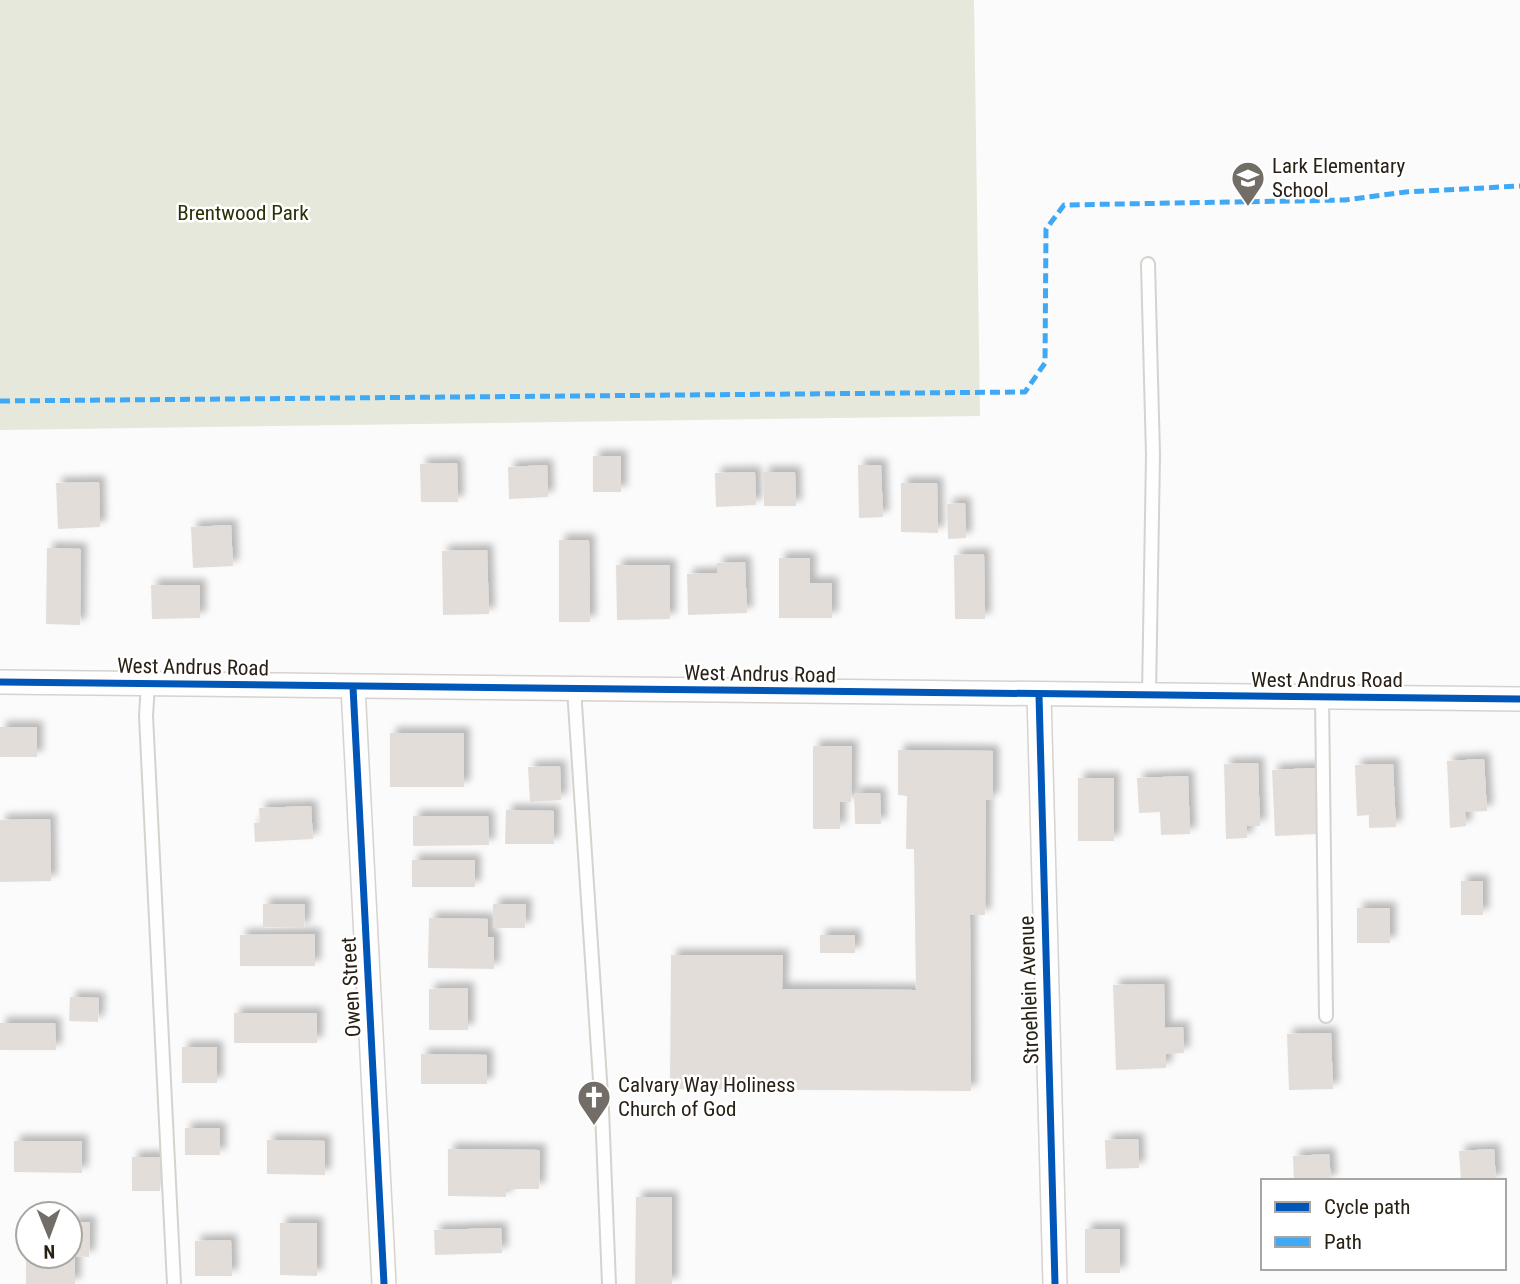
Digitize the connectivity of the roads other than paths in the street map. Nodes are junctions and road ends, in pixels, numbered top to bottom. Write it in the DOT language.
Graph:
graph roads {
  1 [pos="1148,264"];
  2 [pos="0,682"];
  3 [pos="148,684"];
  4 [pos="353,687"];
  5 [pos="574,689"];
  6 [pos="1039,695"];
  7 [pos="1149,696"];
  8 [pos="1322,697"];
  9 [pos="1520,699"];
  10 [pos="1326,1017"];
  11 [pos="174,1284"];
  12 [pos="384,1284"];
  13 [pos="609,1284"];
  14 [pos="1055,1284"];
  1 -- 7 [label="lane"];
  2 -- 3 [label="street, West Andrus Road"];
  3 -- 4 [label="street, West Andrus Road"];
  3 -- 11 [label="lane"];
  4 -- 5 [label="street, West Andrus Road"];
  4 -- 12 [label="street, Owen Street"];
  5 -- 6 [label="street, West Andrus Road"];
  5 -- 13 [label="lane"];
  6 -- 7 [label="street, West Andrus Road"];
  6 -- 14 [label="street, Stroehlein Avenue"];
  7 -- 8 [label="street, West Andrus Road"];
  8 -- 9 [label="street, West Andrus Road"];
  8 -- 10 [label="lane"];
}
